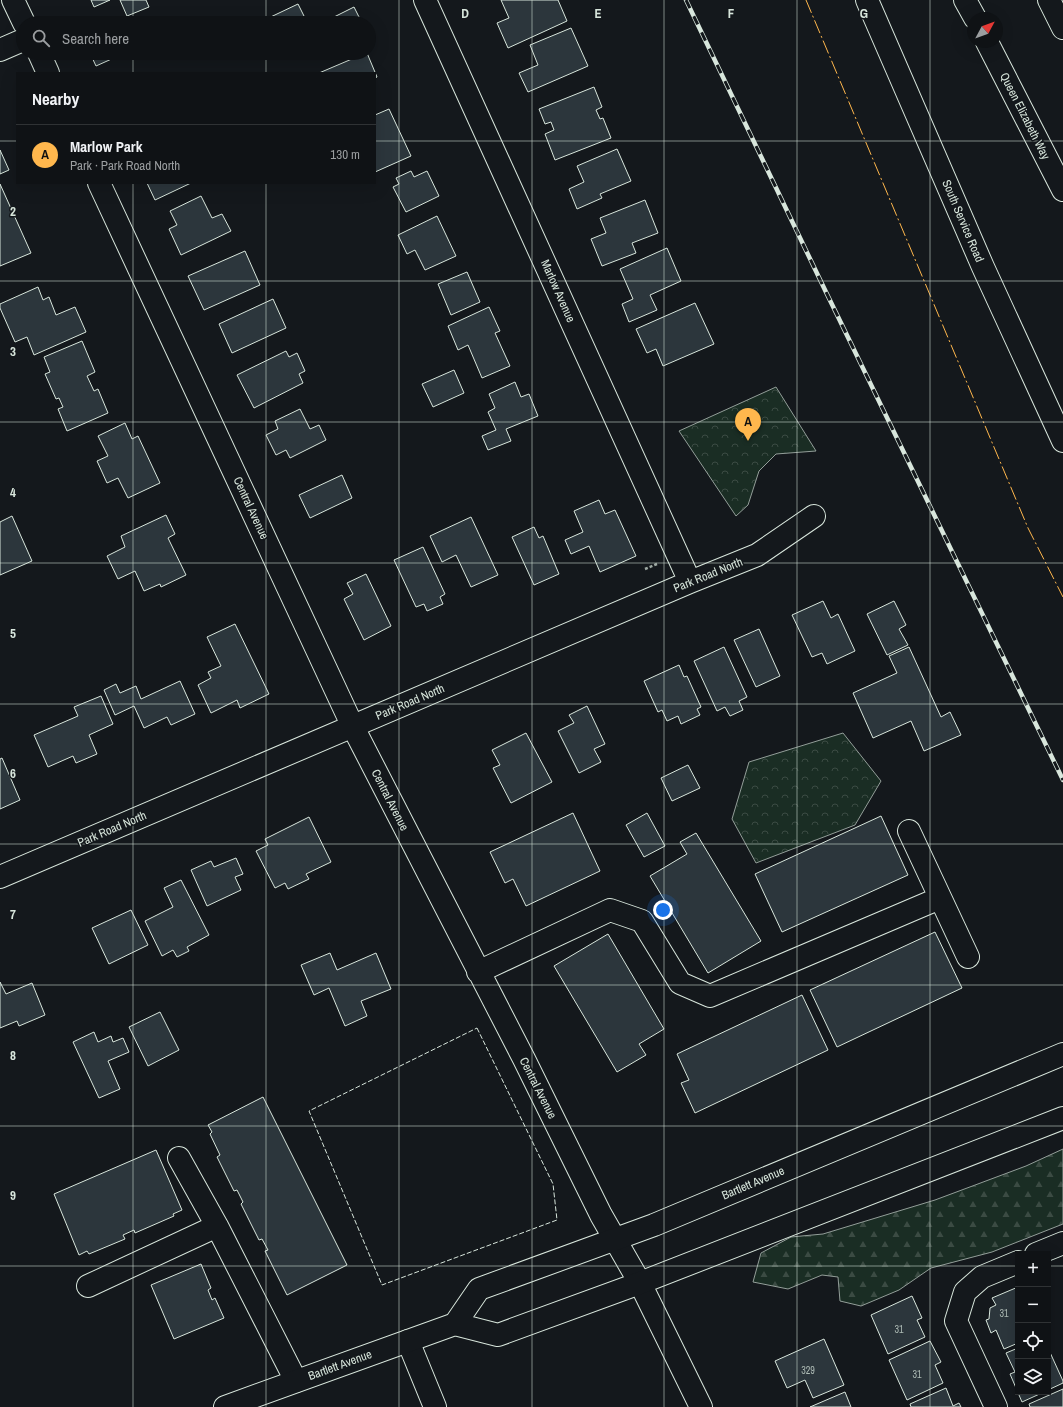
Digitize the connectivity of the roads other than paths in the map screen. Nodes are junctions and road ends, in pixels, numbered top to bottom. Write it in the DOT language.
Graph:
graph roads {
  1 [pos="13,0"];
  2 [pos="425,0"];
  3 [pos="867,0"];
  4 [pos="965,0"];
  5 [pos="1049,0"];
  6 [pos="972,12"];
  7 [pos="21,16"];
  8 [pos="1063,28"];
  9 [pos="16,43"];
  10 [pos="990,48"];
  11 [pos="0,50"];
  12 [pos="42,60"];
  13 [pos="48,72"];
  14 [pos="99,184"];
  15 [pos="1063,190"];
  16 [pos="1063,441"];
  17 [pos="814,516"];
  18 [pos="690,582"];
  19 [pos="353,727"];
  20 [pos="909,831"];
  21 [pos="0,877"];
  22 [pos="940,898"];
  23 [pos="968,957"];
  24 [pos="478,972"];
  25 [pos="1063,1054"];
  26 [pos="1063,1118"];
  27 [pos="179,1158"];
  28 [pos="217,1226"];
  29 [pos="615,1239"];
  30 [pos="1063,1243"];
  31 [pos="1043,1251"];
  32 [pos="1015,1263"];
  33 [pos="640,1283"];
  34 [pos="88,1286"];
  35 [pos="455,1324"];
  36 [pos="408,1341"];
  37 [pos="296,1381"];
  38 [pos="225,1407"];
  39 [pos="435,1407"];
  40 [pos="701,1407"];
  41 [pos="996,1407"];
  1 -- 7 [label="main road"];
  2 -- 18 [label="main road, Marlow Avenue"];
  3 -- 16 [label="main road, South Service Road"];
  4 -- 6 [label="main road"];
  5 -- 8 [label="main road"];
  9 -- 11 [label="main road"];
  10 -- 15 [label="main road, Queen Elizabeth Way"];
  12 -- 13 [label="main road"];
  14 -- 19 [label="main road, Central Avenue"];
  17 -- 18 [label="main road, Park Road North"];
  18 -- 19 [label="main road, Park Road North"];
  19 -- 21 [label="main road, Park Road North"];
  19 -- 24 [label="main road, Central Avenue"];
  20 -- 22 [label="main road"];
  22 -- 23 [label="main road"];
  22 -- 24 [label="main road"];
  24 -- 29 [label="main road, Central Avenue"];
  25 -- 29 [label="main road, Bartlett Avenue"];
  26 -- 33 [label="main road"];
  27 -- 28 [label="main road"];
  28 -- 34 [label="main road"];
  28 -- 37 [label="main road"];
  29 -- 33 [label="main road, Central Avenue"];
  29 -- 35 [label="main road, Bartlett Avenue"];
  30 -- 31 [label="main road"];
  32 -- 41 [label="main road"];
  33 -- 35 [label="main road"];
  33 -- 40 [label="main road, Central Avenue"];
  35 -- 36 [label="main road, Bartlett Avenue"];
  36 -- 37 [label="main road, Bartlett Avenue"];
  36 -- 39 [label="main road"];
  37 -- 38 [label="main road, Bartlett Avenue"];
}
